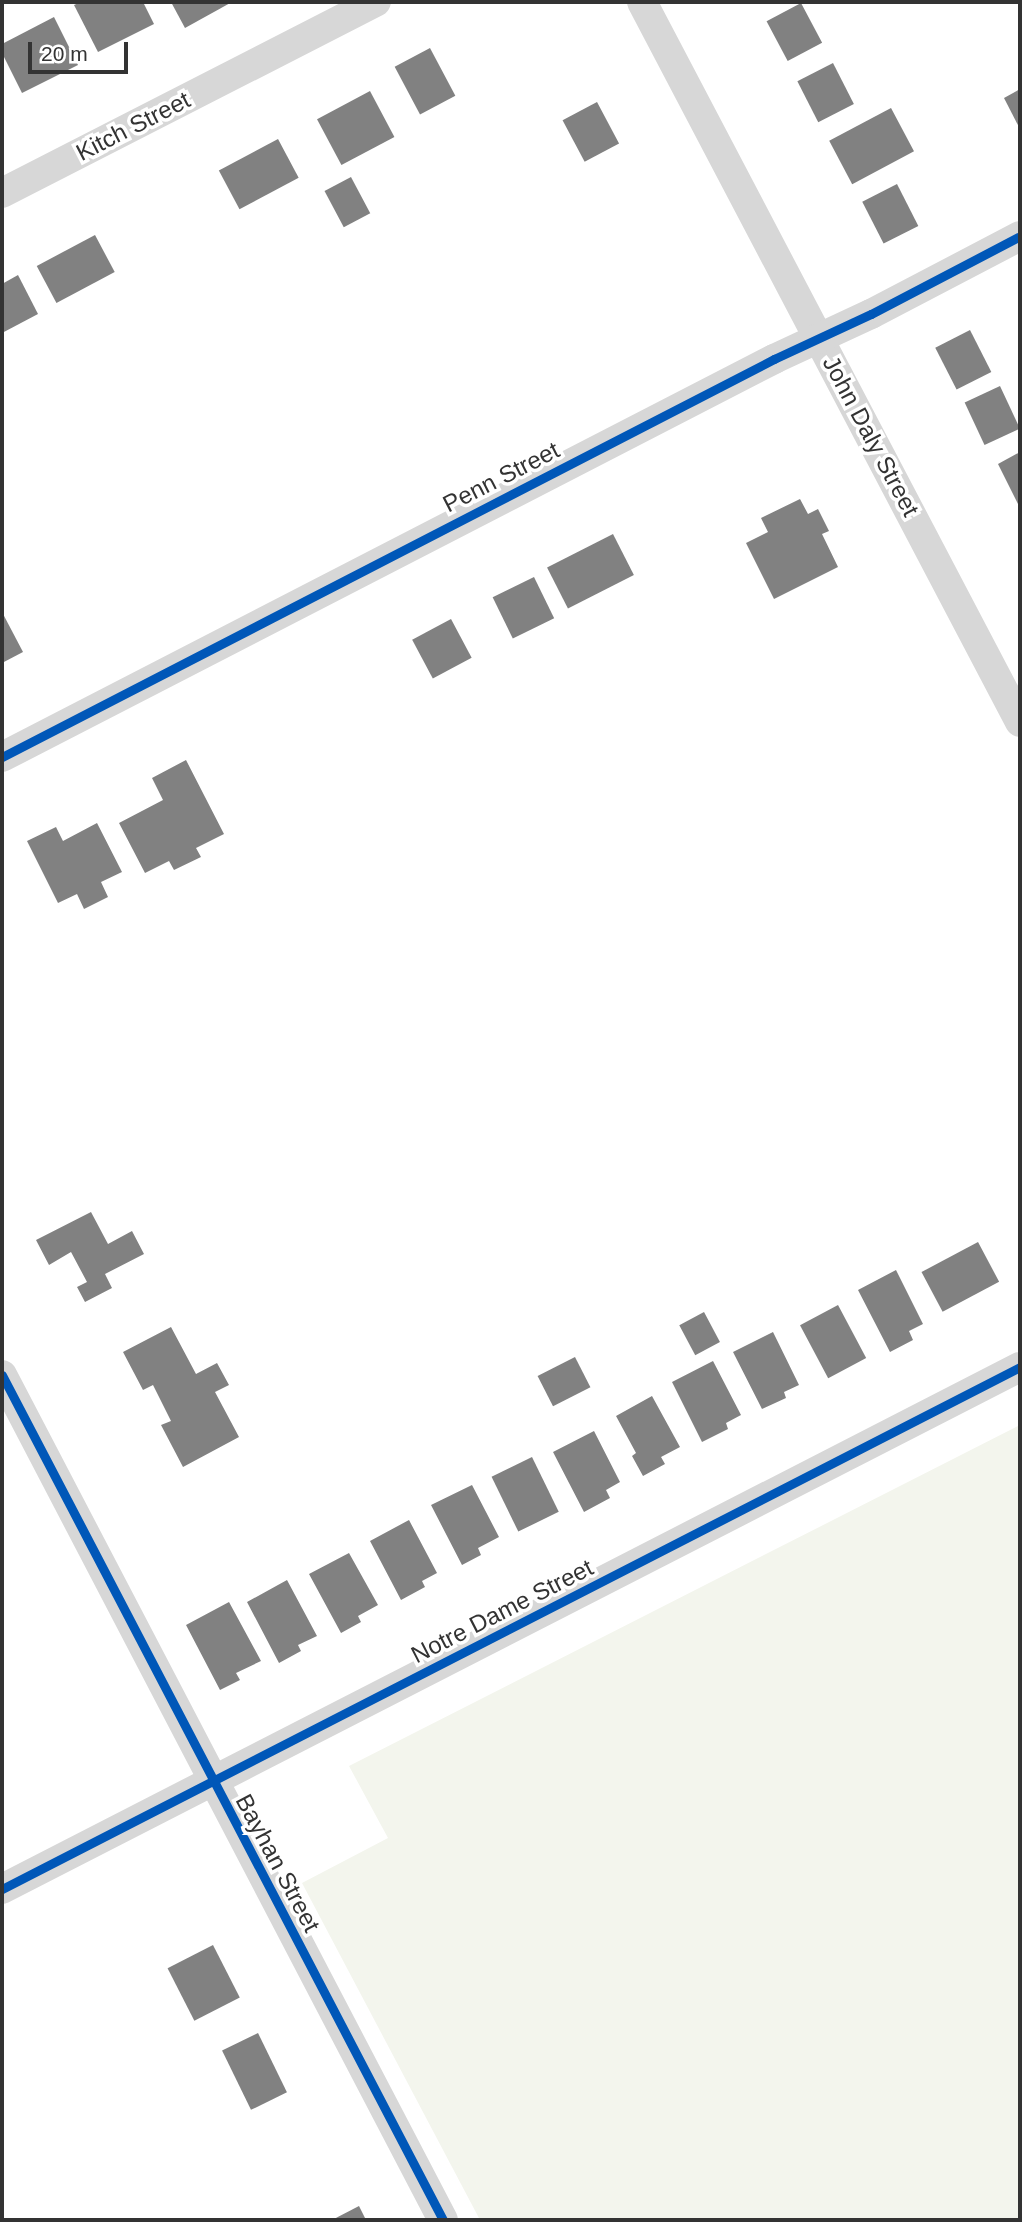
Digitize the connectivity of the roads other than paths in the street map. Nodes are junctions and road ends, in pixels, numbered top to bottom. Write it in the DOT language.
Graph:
graph roads {
  1 [pos="376,2"];
  2 [pos="642,2"];
  3 [pos="2,193"];
  4 [pos="1020,236"];
  5 [pos="818,336"];
  6 [pos="1020,722"];
  7 [pos="2,757"];
  8 [pos="1020,1367"];
  9 [pos="2,1375"];
  10 [pos="213,1780"];
  11 [pos="2,1889"];
  12 [pos="443,2220"];
  1 -- 3 [label="street, Kitch Street"];
  2 -- 5 [label="street, John Daly Street"];
  4 -- 5 [label="street, Penn Street"];
  5 -- 6 [label="street, John Daly Street"];
  5 -- 7 [label="street, Penn Street"];
  8 -- 10 [label="street, Notre Dame Street"];
  9 -- 10 [label="street, Bayhan Street"];
  10 -- 11 [label="street, Notre Dame Street"];
  10 -- 12 [label="street, Bayhan Street"];
}
